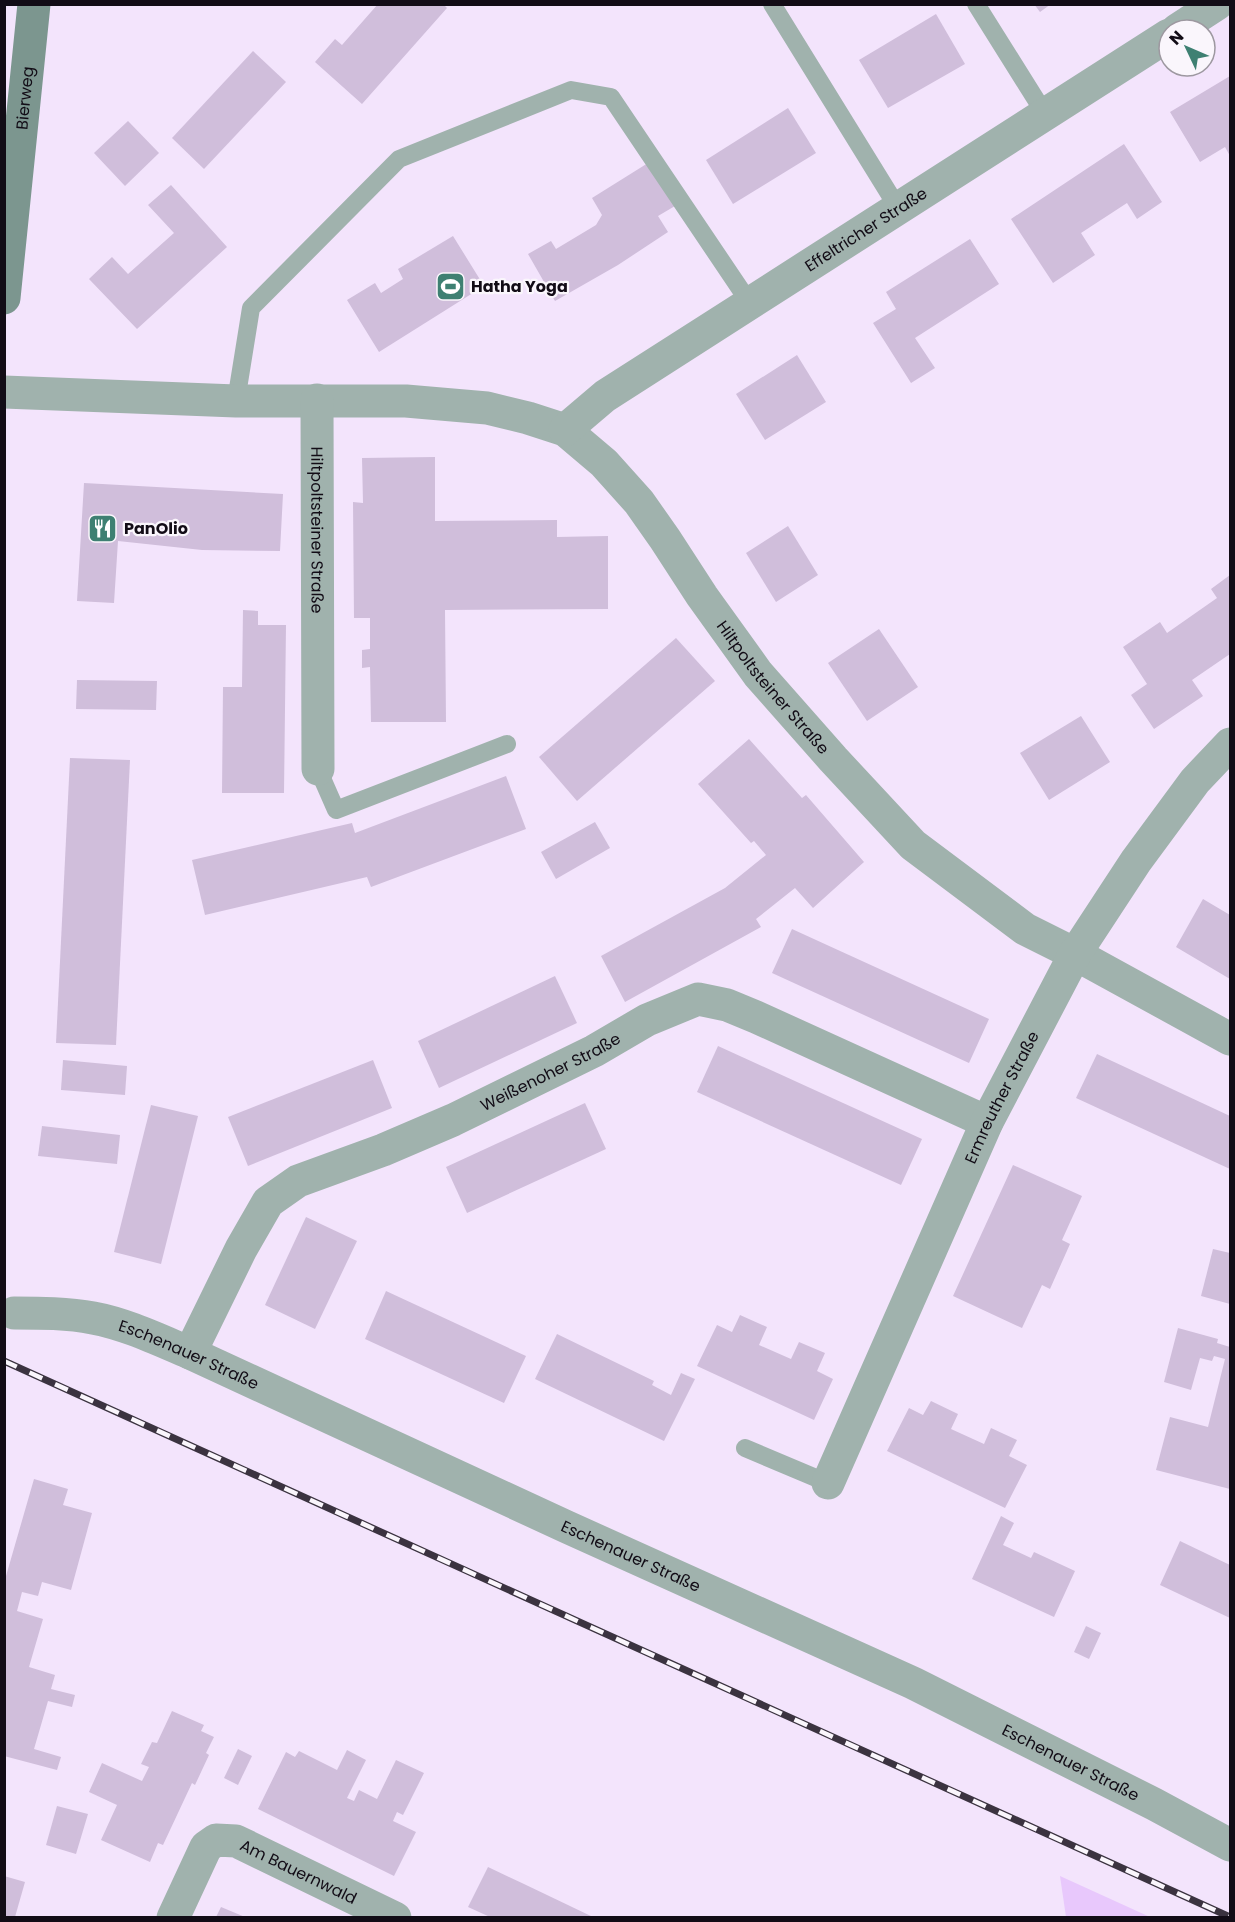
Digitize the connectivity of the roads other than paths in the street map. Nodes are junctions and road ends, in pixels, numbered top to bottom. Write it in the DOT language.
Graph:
graph roads {
  1 [pos="34,4"];
  2 [pos="772,4"];
  3 [pos="976,4"];
  4 [pos="1217,4"];
  5 [pos="1195,18"];
  6 [pos="1157,43"];
  7 [pos="1045,114"];
  8 [pos="898,208"];
  9 [pos="4,298"];
  10 [pos="749,302"];
  11 [pos="4,392"];
  12 [pos="317,400"];
  13 [pos="236,401"];
  14 [pos="565,430"];
  15 [pos="507,744"];
  16 [pos="1230,744"];
  17 [pos="318,769"];
  18 [pos="1075,954"];
  19 [pos="1230,1039"];
  20 [pos="987,1122"];
  21 [pos="14,1313"];
  22 [pos="190,1353"];
  23 [pos="745,1448"];
  24 [pos="828,1483"];
  25 [pos="1230,1845"];
  26 [pos="173,1917"];
  27 [pos="394,1917"];
  1 -- 9 [label="main road, Bierweg"];
  2 -- 8 [label="lane"];
  3 -- 7 [label="lane"];
  4 -- 5 [label="street"];
  6 -- 7 [label="street, Effeltricher Straße"];
  7 -- 8 [label="street, Effeltricher Straße"];
  8 -- 10 [label="street, Effeltricher Straße"];
  10 -- 13 [label="lane"];
  10 -- 14 [label="street, Effeltricher Straße"];
  11 -- 13 [label="street, Hiltpoltsteiner Straße"];
  12 -- 13 [label="street, Hiltpoltsteiner Straße"];
  12 -- 14 [label="street, Hiltpoltsteiner Straße"];
  12 -- 17 [label="street, Hiltpoltsteiner Straße"];
  14 -- 18 [label="street, Hiltpoltsteiner Straße"];
  15 -- 17 [label="lane"];
  16 -- 18 [label="street, Ermreuther Straße"];
  18 -- 19 [label="street, Hiltpoltsteiner Straße"];
  18 -- 20 [label="street, Ermreuther Straße"];
  20 -- 22 [label="street, Weißenoher Straße"];
  20 -- 24 [label="street, Ermreuther Straße"];
  21 -- 22 [label="street, Eschenauer Straße"];
  22 -- 25 [label="street, Eschenauer Straße"];
  23 -- 24 [label="lane"];
  26 -- 27 [label="street, Am Bauernwald"];
}
